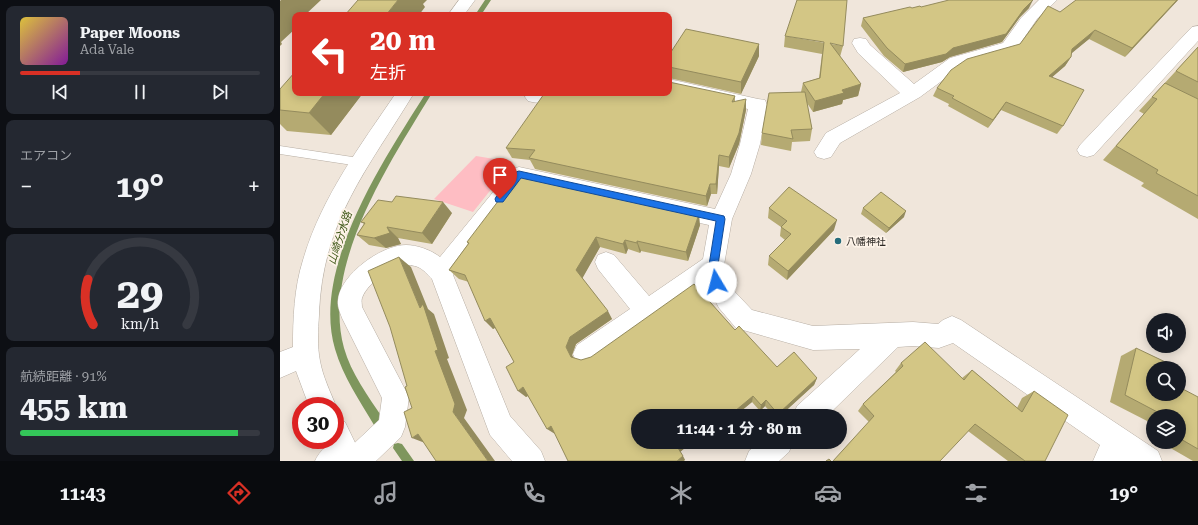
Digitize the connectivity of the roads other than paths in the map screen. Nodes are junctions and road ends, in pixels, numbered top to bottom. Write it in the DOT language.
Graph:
graph roads {
  1 [pos="467,0"];
  2 [pos="1049,0"];
  3 [pos="458,12"];
  4 [pos="1198,31"];
  5 [pos="860,43"];
  6 [pos="672,86"];
  7 [pos="914,93"];
  8 [pos="402,96"];
  9 [pos="571,96"];
  10 [pos="534,97"];
  11 [pos="280,150"];
  12 [pos="1087,150"];
  13 [pos="824,152"];
  14 [pos="359,162"];
  15 [pos="721,219"];
  16 [pos="606,262"];
  17 [pos="713,265"];
  18 [pos="441,273"];
  19 [pos="648,311"];
  20 [pos="892,336"];
  21 [pos="586,354"];
  22 [pos="306,355"];
  23 [pos="280,365"];
  24 [pos="318,397"];
  25 [pos="814,409"];
  26 [pos="772,449"];
  27 [pos="1112,450"];
  28 [pos="341,452"];
  29 [pos="531,461"];
  30 [pos="759,461"];
  31 [pos="1148,461"];
  1 -- 3 [label="street"];
  2 -- 7 [label="street"];
  4 -- 12 [label="street"];
  5 -- 7 [label="street"];
  6 -- 15 [label="street"];
  7 -- 13 [label="street"];
  8 -- 14 [label="street"];
  9 -- 10 [label="street"];
  11 -- 14 [label="lane"];
  14 -- 22 [label="street"];
  15 -- 17 [label="street"];
  15 -- 18 [label="street"];
  16 -- 19 [label="street"];
  17 -- 19 [label="street"];
  17 -- 20 [label="street"];
  18 -- 28 [label="street"];
  18 -- 29 [label="street"];
  19 -- 21 [label="street"];
  20 -- 25 [label="street"];
  20 -- 27 [label="street"];
  22 -- 23 [label="street"];
  22 -- 24 [label="street"];
  26 -- 30 [label="street"];
  27 -- 31 [label="street"];
}
